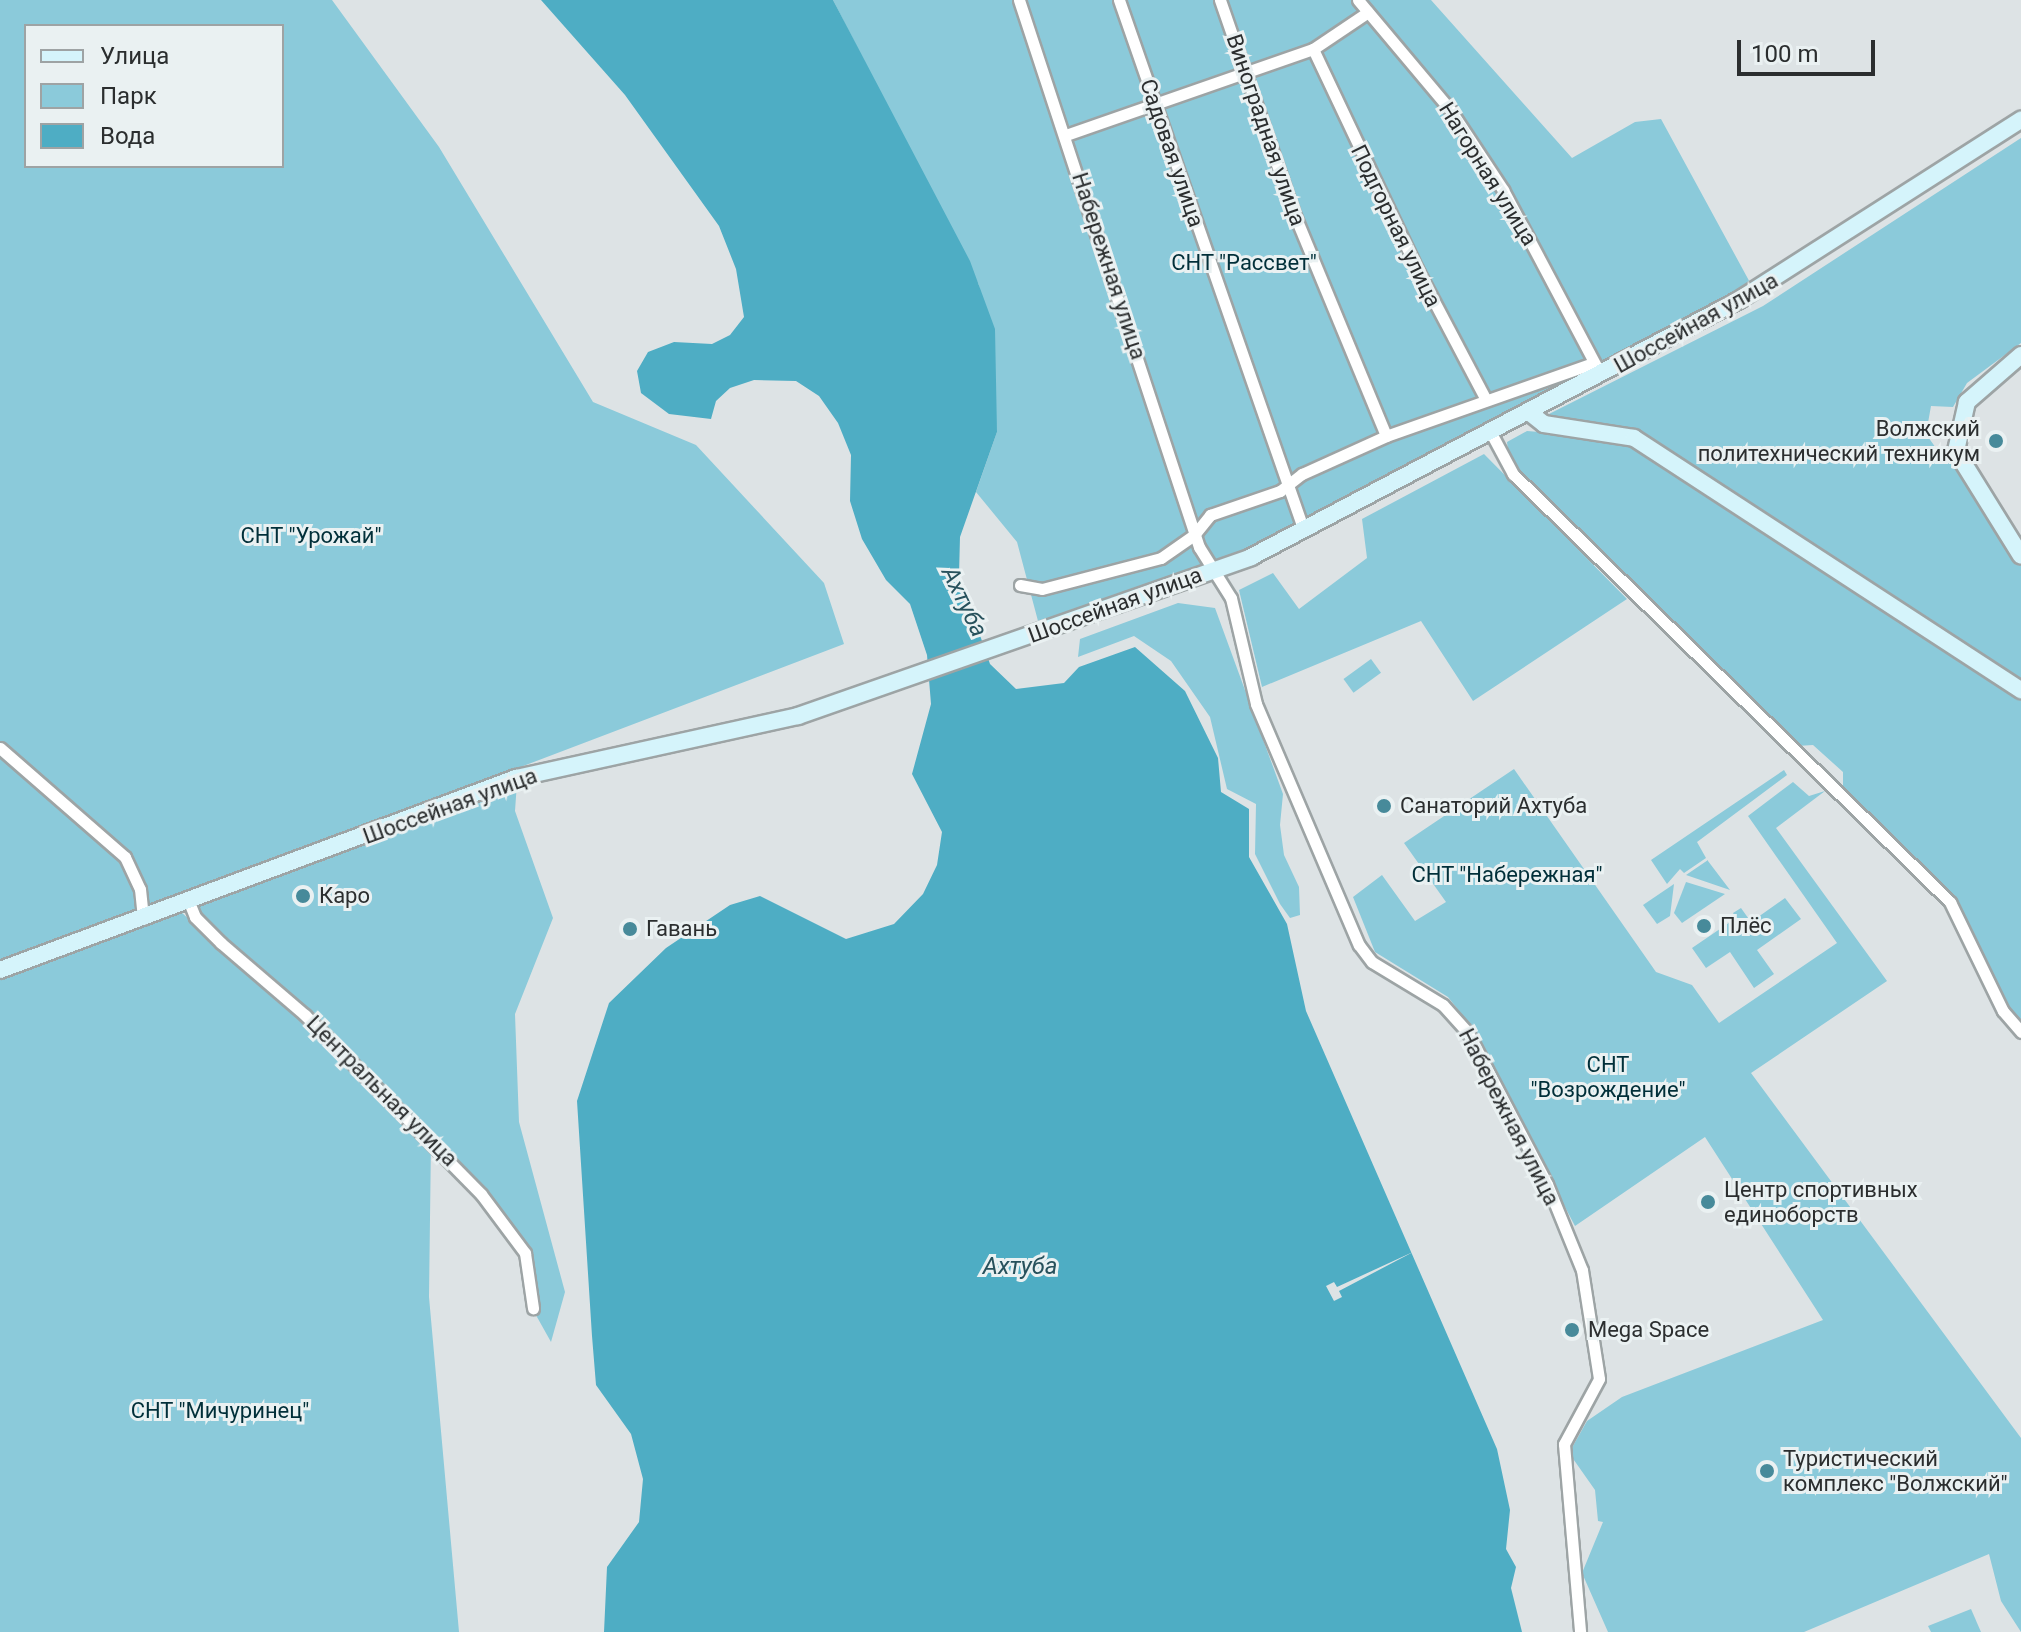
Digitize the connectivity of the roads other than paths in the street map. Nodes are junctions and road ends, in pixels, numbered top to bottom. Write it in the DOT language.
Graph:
graph roads {
  1 [pos="1019,0"];
  2 [pos="1119,0"];
  3 [pos="1220,0"];
  4 [pos="1358,0"];
  5 [pos="1368,12"];
  6 [pos="1313,49"];
  7 [pos="1246,73"];
  8 [pos="1154,103"];
  9 [pos="2021,120"];
  10 [pos="1066,135"];
  11 [pos="2021,355"];
  12 [pos="1598,369"];
  13 [pos="1486,400"];
  14 [pos="1530,413"];
  15 [pos="1491,433"];
  16 [pos="1386,436"];
  17 [pos="1287,488"];
  18 [pos="1304,531"];
  19 [pos="1196,532"];
  20 [pos="2021,556"];
  21 [pos="1215,569"];
  22 [pos="1020,585"];
  23 [pos="2021,690"];
  24 [pos="0,748"];
  25 [pos="189,902"];
  26 [pos="143,919"];
  27 [pos="0,970"];
  28 [pos="2021,1032"];
  29 [pos="533,1308"];
  30 [pos="1580,1632"];
  1 -- 10 [label="street, Набережная улица"];
  2 -- 8 [label="street, Садовая улица"];
  3 -- 7 [label="street, Виноградная улица"];
  4 -- 5 [label="street, Нагорная улица"];
  5 -- 6 [label="street"];
  5 -- 12 [label="street, Нагорная улица"];
  6 -- 7 [label="street"];
  6 -- 13 [label="street, Подгорная улица"];
  7 -- 8 [label="street"];
  7 -- 16 [label="street, Виноградная улица"];
  8 -- 10 [label="street"];
  8 -- 17 [label="street, Садовая улица"];
  9 -- 12 [label="street, Шоссейная улица"];
  10 -- 19 [label="street, Набережная улица"];
  11 -- 20 [label="street"];
  12 -- 13 [label="street"];
  12 -- 14 [label="street, Шоссейная улица"];
  13 -- 16 [label="street"];
  14 -- 15 [label="street, Шоссейная улица"];
  14 -- 23 [label="street"];
  15 -- 18 [label="street, Шоссейная улица"];
  15 -- 28 [label="street"];
  16 -- 17 [label="street"];
  17 -- 18 [label="street, Садовая улица"];
  17 -- 19 [label="street"];
  18 -- 21 [label="street, Шоссейная улица"];
  19 -- 21 [label="street, Набережная улица"];
  19 -- 22 [label="street"];
  21 -- 25 [label="street, Шоссейная улица"];
  21 -- 30 [label="street, Набережная улица"];
  24 -- 26 [label="street"];
  25 -- 26 [label="street, Шоссейная улица"];
  25 -- 29 [label="street, Центральная улица"];
  26 -- 27 [label="street, Шоссейная улица"];
}
